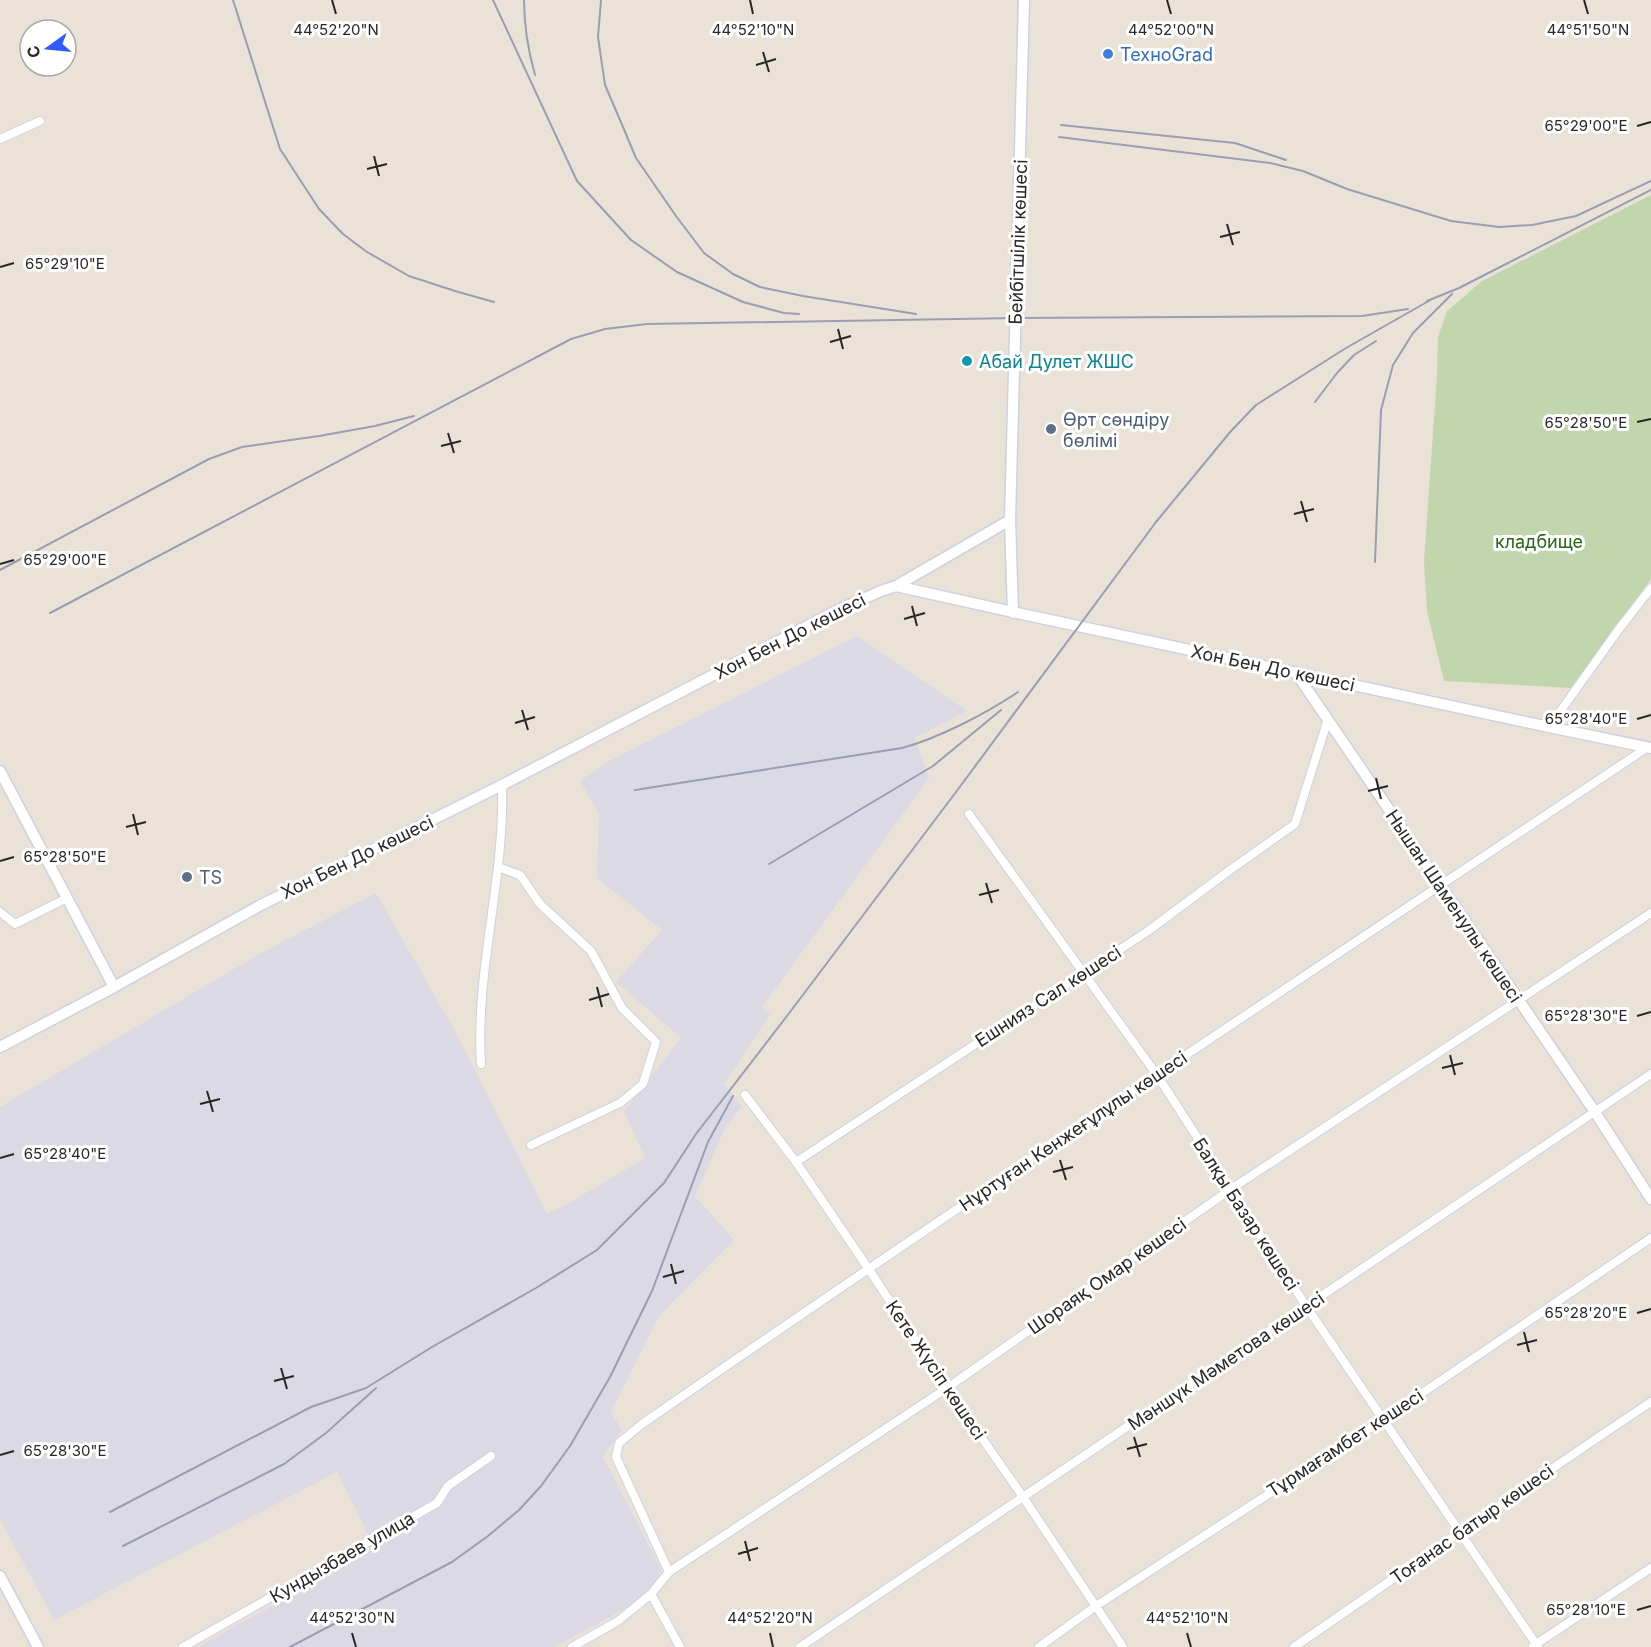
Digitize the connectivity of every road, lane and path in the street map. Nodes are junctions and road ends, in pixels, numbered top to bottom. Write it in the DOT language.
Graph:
graph roads {
  1 [pos="1024,0"];
  2 [pos="40,121"];
  3 [pos="0,139"];
  4 [pos="1010,520"];
  5 [pos="896,586"];
  6 [pos="1651,588"];
  7 [pos="1013,613"];
  8 [pos="1296,673"];
  9 [pos="1328,720"];
  10 [pos="1549,727"];
  11 [pos="1650,747"];
  12 [pos="0,771"];
  13 [pos="502,785"];
  14 [pos="969,814"];
  15 [pos="498,867"];
  16 [pos="1440,885"];
  17 [pos="67,898"];
  18 [pos="0,912"];
  19 [pos="1651,913"];
  20 [pos="1083,973"];
  21 [pos="114,987"];
  22 [pos="1518,1000"];
  23 [pos="0,1047"];
  24 [pos="481,1064"];
  25 [pos="1651,1074"];
  26 [pos="1157,1075"];
  27 [pos="746,1095"];
  28 [pos="1594,1112"];
  29 [pos="531,1145"];
  30 [pos="796,1162"];
  31 [pos="1231,1189"];
  32 [pos="1651,1199"];
  33 [pos="1651,1238"];
  34 [pos="868,1268"];
  35 [pos="1306,1306"];
  36 [pos="947,1388"];
  37 [pos="1651,1402"];
  38 [pos="1384,1419"];
  39 [pos="491,1456"];
  40 [pos="1023,1497"];
  41 [pos="1460,1532"];
  42 [pos="1651,1568"];
  43 [pos="669,1572"];
  44 [pos="0,1576"];
  45 [pos="651,1594"];
  46 [pos="1096,1606"];
  47 [pos="1535,1646"];
  48 [pos="38,1647"];
  49 [pos="183,1647"];
  50 [pos="572,1647"];
  51 [pos="680,1647"];
  52 [pos="801,1647"];
  53 [pos="1039,1647"];
  54 [pos="1123,1647"];
  55 [pos="1294,1647"];
  1 -- 4 [label="street, Бейбітшілік көшесі"];
  2 -- 3 [label="street"];
  4 -- 5 [label="street"];
  4 -- 7 [label="street, Бейбітшілік көшесі"];
  5 -- 7 [label="street, Хон Бен До көшесі"];
  5 -- 13 [label="street, Хон Бен До көшесі"];
  6 -- 10 [label="street"];
  7 -- 8 [label="street, Хон Бен До көшесі"];
  8 -- 9 [label="street, Нышан Шаменулы көшесі"];
  8 -- 10 [label="street, Хон Бен До көшесі"];
  9 -- 16 [label="street, Нышан Шаменулы көшесі"];
  9 -- 20 [label="street, Ешнияз Сал көшесі"];
  10 -- 11 [label="street, Хон Бен До көшесі"];
  11 -- 16 [label="street, Нұртуған Кенжеғұлұлы көшесі"];
  12 -- 17 [label="street"];
  13 -- 15 [label="street"];
  13 -- 21 [label="street, Хон Бен До көшесі"];
  14 -- 20 [label="street, Балқы Базар көшесі"];
  15 -- 24 [label="street"];
  15 -- 29 [label="street"];
  16 -- 22 [label="street, Нышан Шаменулы көшесі"];
  16 -- 26 [label="street, Нұртуған Кенжеғұлұлы көшесі"];
  17 -- 18 [label="street"];
  17 -- 21 [label="street"];
  19 -- 22 [label="street, Шораяқ Омар көшесі"];
  20 -- 26 [label="street, Балқы Базар көшесі"];
  20 -- 30 [label="street, Ешнияз Сал көшесі"];
  21 -- 23 [label="street, Хон Бен До көшесі"];
  22 -- 28 [label="street, Нышан Шаменулы көшесі"];
  22 -- 31 [label="street, Шораяқ Омар көшесі"];
  25 -- 28 [label="street, Мәншүк Мәметова көшесі"];
  26 -- 31 [label="street, Балқы Базар көшесі"];
  26 -- 34 [label="street, Нұртуған Кенжеғұлұлы көшесі"];
  27 -- 30 [label="street, Кете Жүсіп көшесі"];
  28 -- 32 [label="street, Нышан Шаменулы көшесі"];
  28 -- 35 [label="street, Мәншүк Мәметова көшесі"];
  30 -- 34 [label="street, Кете Жүсіп көшесі"];
  31 -- 35 [label="street, Балқы Базар көшесі"];
  31 -- 36 [label="street, Шораяқ Омар көшесі"];
  33 -- 38 [label="street, Тұрмағамбет көшесі"];
  34 -- 36 [label="street, Кете Жүсіп көшесі"];
  34 -- 43 [label="street, Нұртуған Кенжеғұлұлы көшесі"];
  35 -- 38 [label="street, Балқы Базар көшесі"];
  35 -- 40 [label="street, Мәншүк Мәметова көшесі"];
  36 -- 40 [label="street, Кете Жүсіп көшесі"];
  36 -- 43 [label="street, Шораяқ Омар көшесі"];
  37 -- 41 [label="street, Тоғанас батыр көшесі"];
  38 -- 41 [label="street, Балқы Базар көшесі"];
  38 -- 46 [label="street, Тұрмағамбет көшесі"];
  39 -- 49 [label="street, Кундызбаев улица"];
  40 -- 46 [label="street, Кете Жүсіп көшесі"];
  40 -- 52 [label="street, Мәншүк Мәметова көшесі"];
  41 -- 47 [label="street, Балқы Базар көшесі"];
  41 -- 55 [label="street, Тоғанас батыр көшесі"];
  42 -- 47 [label="street"];
  43 -- 45 [label="street, Шораяқ Омар көшесі"];
  44 -- 48 [label="street"];
  45 -- 50 [label="street, Шораяқ Омар көшесі"];
  45 -- 51 [label="street"];
  46 -- 53 [label="street, Тұрмағамбет көшесі"];
  46 -- 54 [label="street, Кете Жүсіп көшесі"];
}
